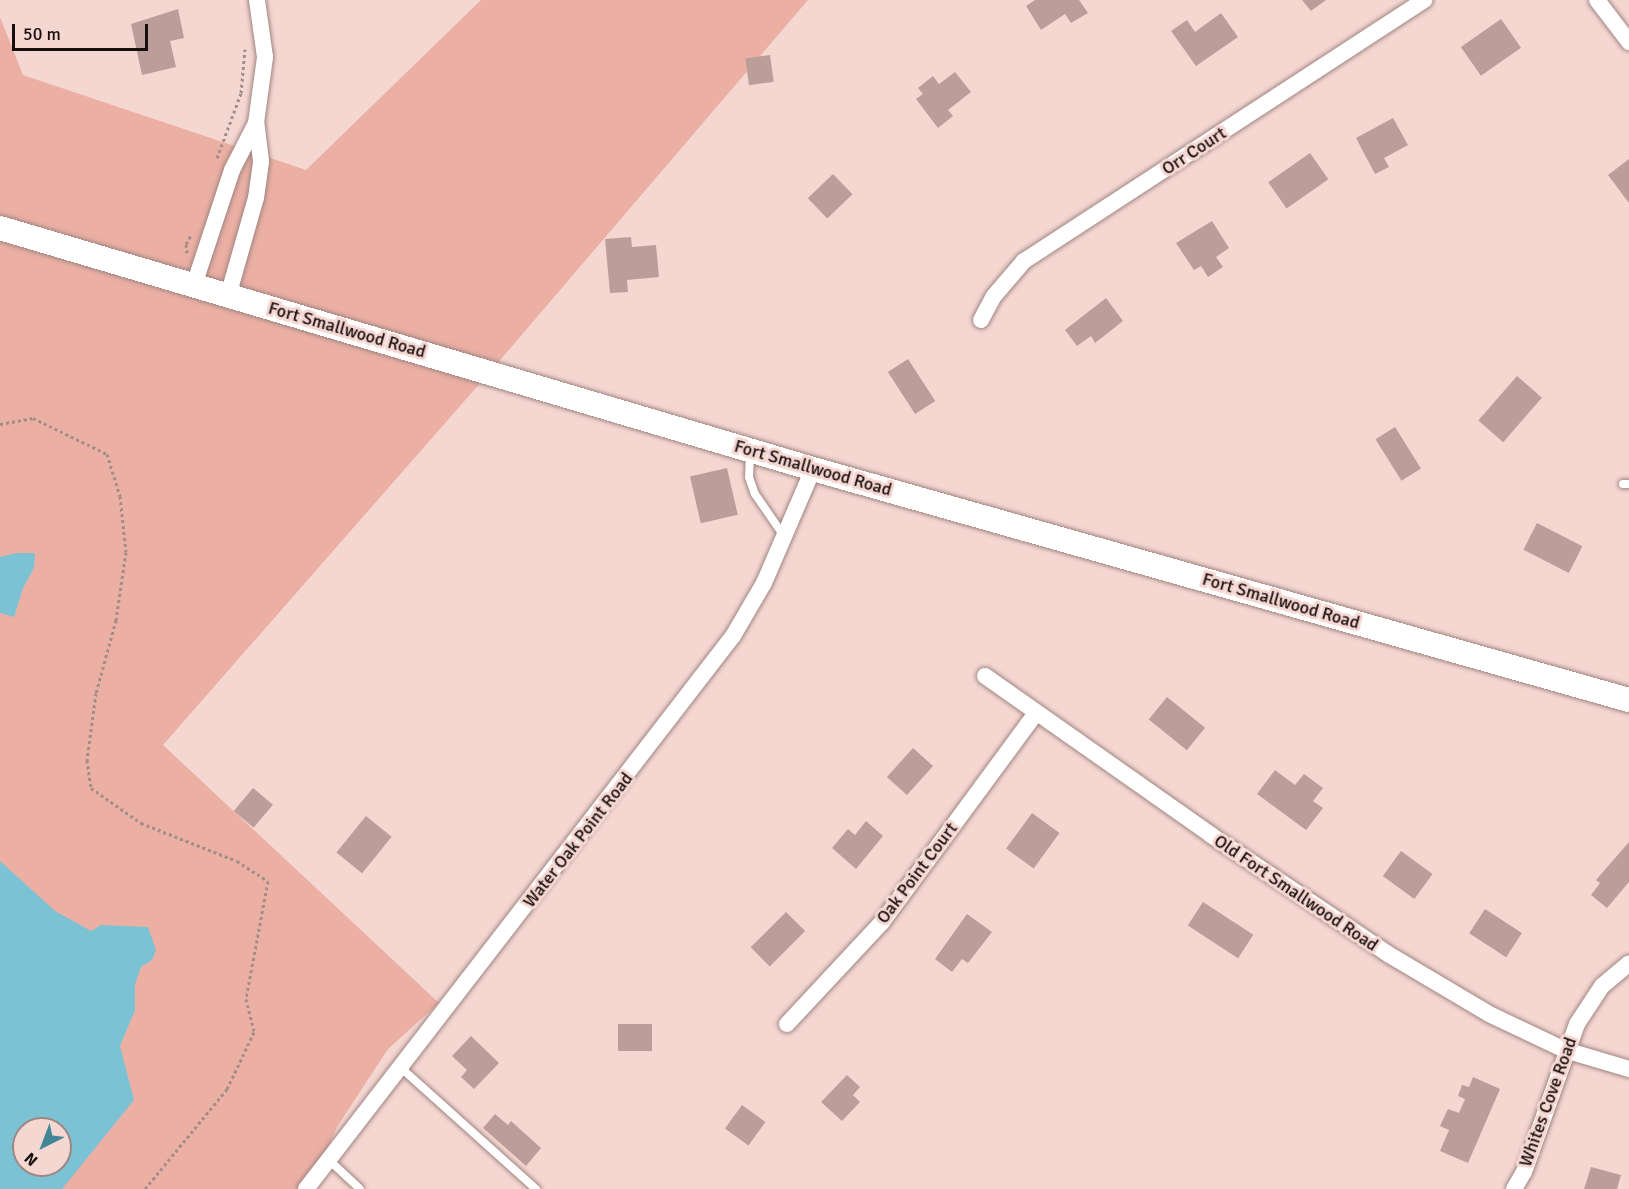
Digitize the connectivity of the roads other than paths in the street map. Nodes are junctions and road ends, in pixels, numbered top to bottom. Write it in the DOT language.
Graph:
graph roads {
  1 [pos="257,0"];
  2 [pos="1425,0"];
  3 [pos="1597,0"];
  4 [pos="1629,42"];
  5 [pos="256,123"];
  6 [pos="0,228"];
  7 [pos="194,285"];
  8 [pos="228,296"];
  9 [pos="981,320"];
  10 [pos="750,449"];
  11 [pos="813,469"];
  12 [pos="784,536"];
  13 [pos="986,676"];
  14 [pos="1629,700"];
  15 [pos="1036,713"];
  16 [pos="1629,963"];
  17 [pos="787,1024"];
  18 [pos="1565,1050"];
  19 [pos="400,1068"];
  20 [pos="1629,1069"];
  21 [pos="329,1160"];
  22 [pos="306,1189"];
  23 [pos="360,1189"];
  24 [pos="536,1189"];
  25 [pos="1514,1189"];
  1 -- 5 [label="street"];
  2 -- 9 [label="street, Orr Court"];
  3 -- 4 [label="street"];
  5 -- 7 [label="street"];
  5 -- 8 [label="street"];
  6 -- 7 [label="main road, Fort Smallwood Road"];
  7 -- 8 [label="main road, Fort Smallwood Road"];
  8 -- 10 [label="main road, Fort Smallwood Road"];
  10 -- 11 [label="main road, Fort Smallwood Road"];
  10 -- 12 [label="lane"];
  11 -- 12 [label="street, Water Oak Point Road"];
  11 -- 14 [label="main road, Fort Smallwood Road"];
  12 -- 19 [label="street, Water Oak Point Road"];
  13 -- 15 [label="street, Old Fort Smallwood Road"];
  15 -- 17 [label="street, Oak Point Court"];
  15 -- 18 [label="street, Old Fort Smallwood Road"];
  16 -- 18 [label="street, Whites Cove Road"];
  18 -- 20 [label="street, Old Fort Smallwood Road"];
  18 -- 25 [label="street, Whites Cove Road"];
  19 -- 21 [label="street, Water Oak Point Road"];
  19 -- 24 [label="lane"];
  21 -- 22 [label="street, Water Oak Point Road"];
  21 -- 23 [label="lane"];
}
